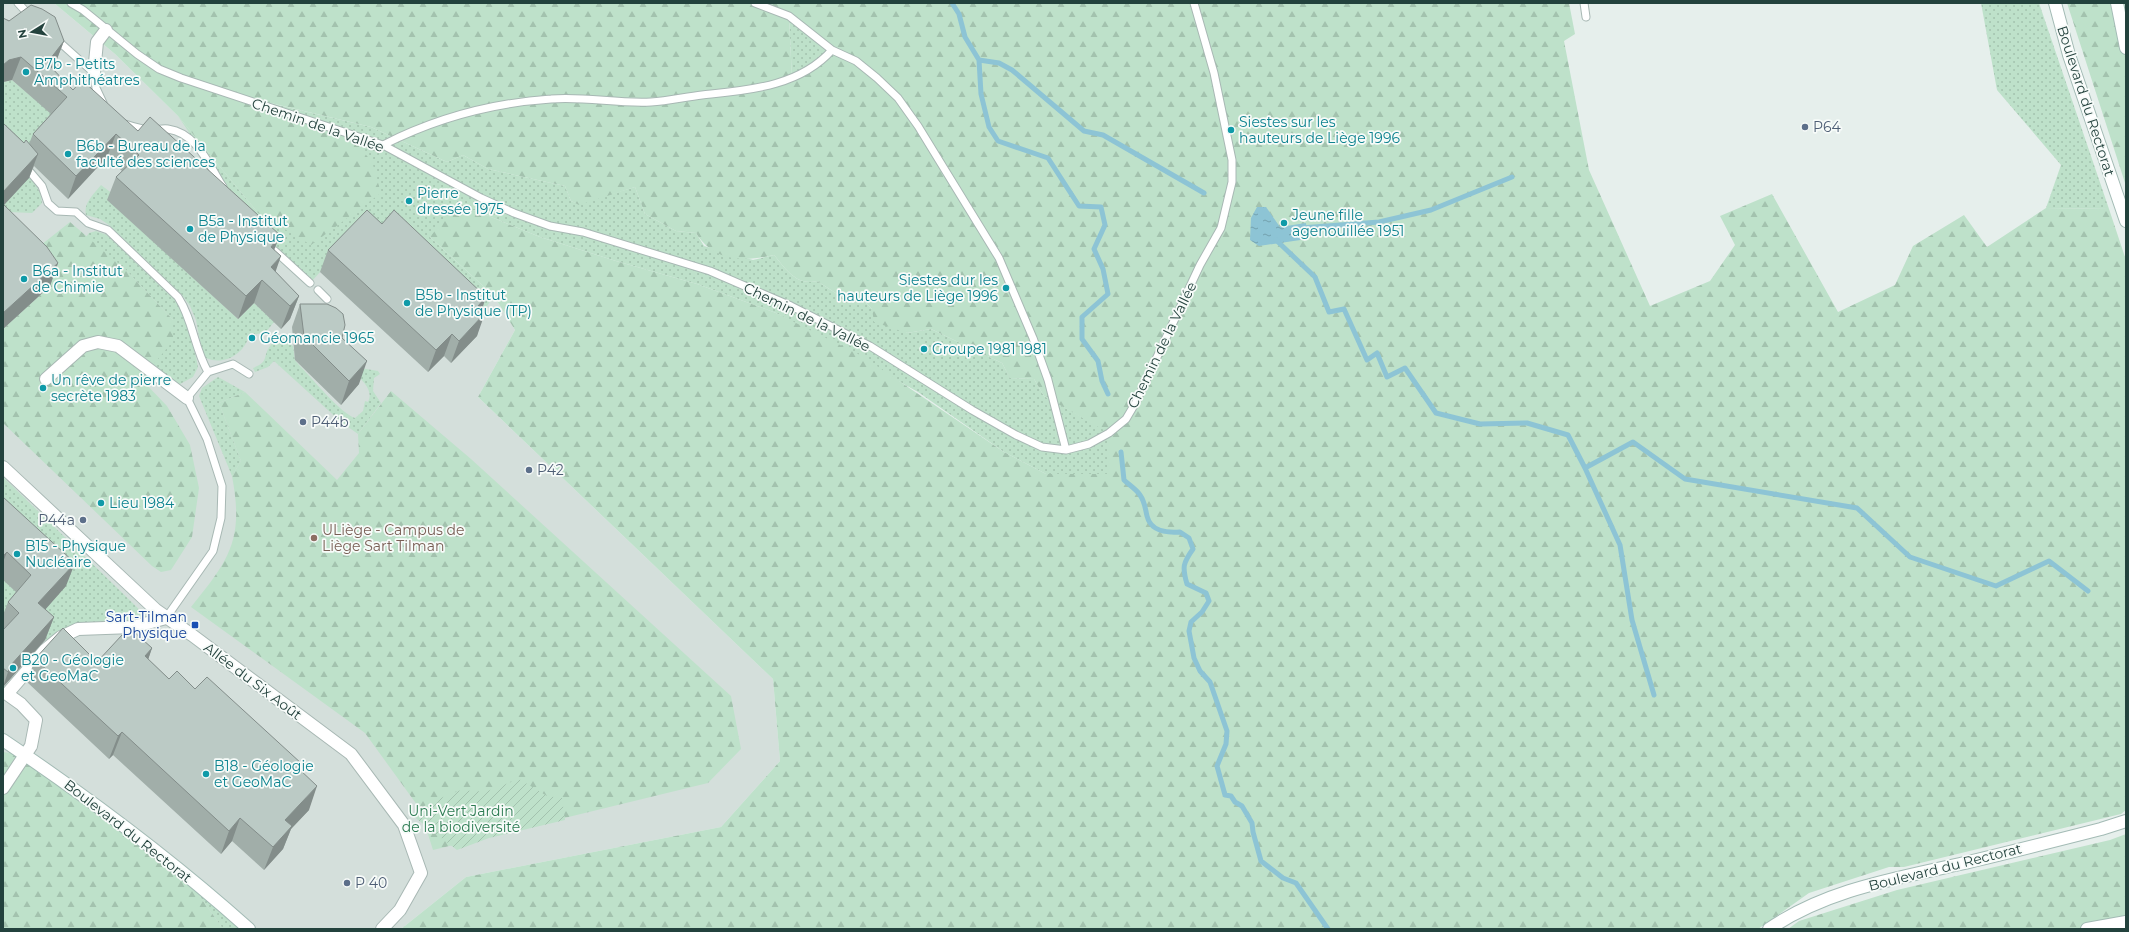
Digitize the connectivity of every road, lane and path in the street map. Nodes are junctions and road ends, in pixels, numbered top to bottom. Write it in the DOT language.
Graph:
graph roads {
  1 [pos="18,3"];
  2 [pos="71,3"];
  3 [pos="755,3"];
  4 [pos="1194,3"];
  5 [pos="1584,3"];
  6 [pos="2055,3"];
  7 [pos="2117,3"];
  8 [pos="83,6"];
  9 [pos="1586,17"];
  10 [pos="36,21"];
  11 [pos="106,30"];
  12 [pos="47,32"];
  13 [pos="2126,48"];
  14 [pos="832,50"];
  15 [pos="94,73"];
  16 [pos="107,108"];
  17 [pos="118,119"];
  18 [pos="383,145"];
  19 [pos="19,158"];
  20 [pos="228,194"];
  21 [pos="2126,221"];
  22 [pos="271,247"];
  23 [pos="310,283"];
  24 [pos="318,290"];
  25 [pos="327,299"];
  26 [pos="208,372"];
  27 [pos="249,374"];
  28 [pos="46,378"];
  29 [pos="187,398"];
  30 [pos="1066,450"];
  31 [pos="3,467"];
  32 [pos="166,618"];
  33 [pos="3,740"];
  34 [pos="25,755"];
  35 [pos="3,788"];
  36 [pos="2126,821"];
  37 [pos="2126,922"];
  38 [pos="249,929"];
  39 [pos="382,929"];
  40 [pos="1770,929"];
  41 [pos="2087,929"];
  1 -- 10 [label="lane"];
  2 -- 8 [label="lane, Chemin de la Vallée"];
  3 -- 14 [label="lane"];
  4 -- 30 [label="lane, Chemin de la Vallée"];
  5 -- 9 [label="lane"];
  6 -- 21 [label="street, Boulevard du Rectorat"];
  7 -- 13 [label="street"];
  8 -- 11 [label="lane, Chemin de la Vallée"];
  11 -- 15 [label="street"];
  11 -- 18 [label="lane, Chemin de la Vallée"];
  12 -- 15 [label="lane"];
  14 -- 18 [label="lane"];
  14 -- 30 [label="lane"];
  15 -- 16 [label="lane"];
  17 -- 20 [label="lane"];
  18 -- 30 [label="lane, Chemin de la Vallée"];
  19 -- 26 [label="lane"];
  22 -- 23 [label="lane"];
  24 -- 25 [label="lane"];
  26 -- 27 [label="lane"];
  26 -- 29 [label="lane"];
  28 -- 29 [label="street"];
  29 -- 32 [label="lane"];
  31 -- 32 [label="street, Allée du Six Août"];
  32 -- 34 [label="street"];
  32 -- 39 [label="street, Allée du Six Août"];
  33 -- 34 [label="street, Boulevard du Rectorat"];
  34 -- 35 [label="street"];
  34 -- 38 [label="street, Boulevard du Rectorat"];
  36 -- 40 [label="street, Boulevard du Rectorat"];
  37 -- 41 [label="street"];
}
